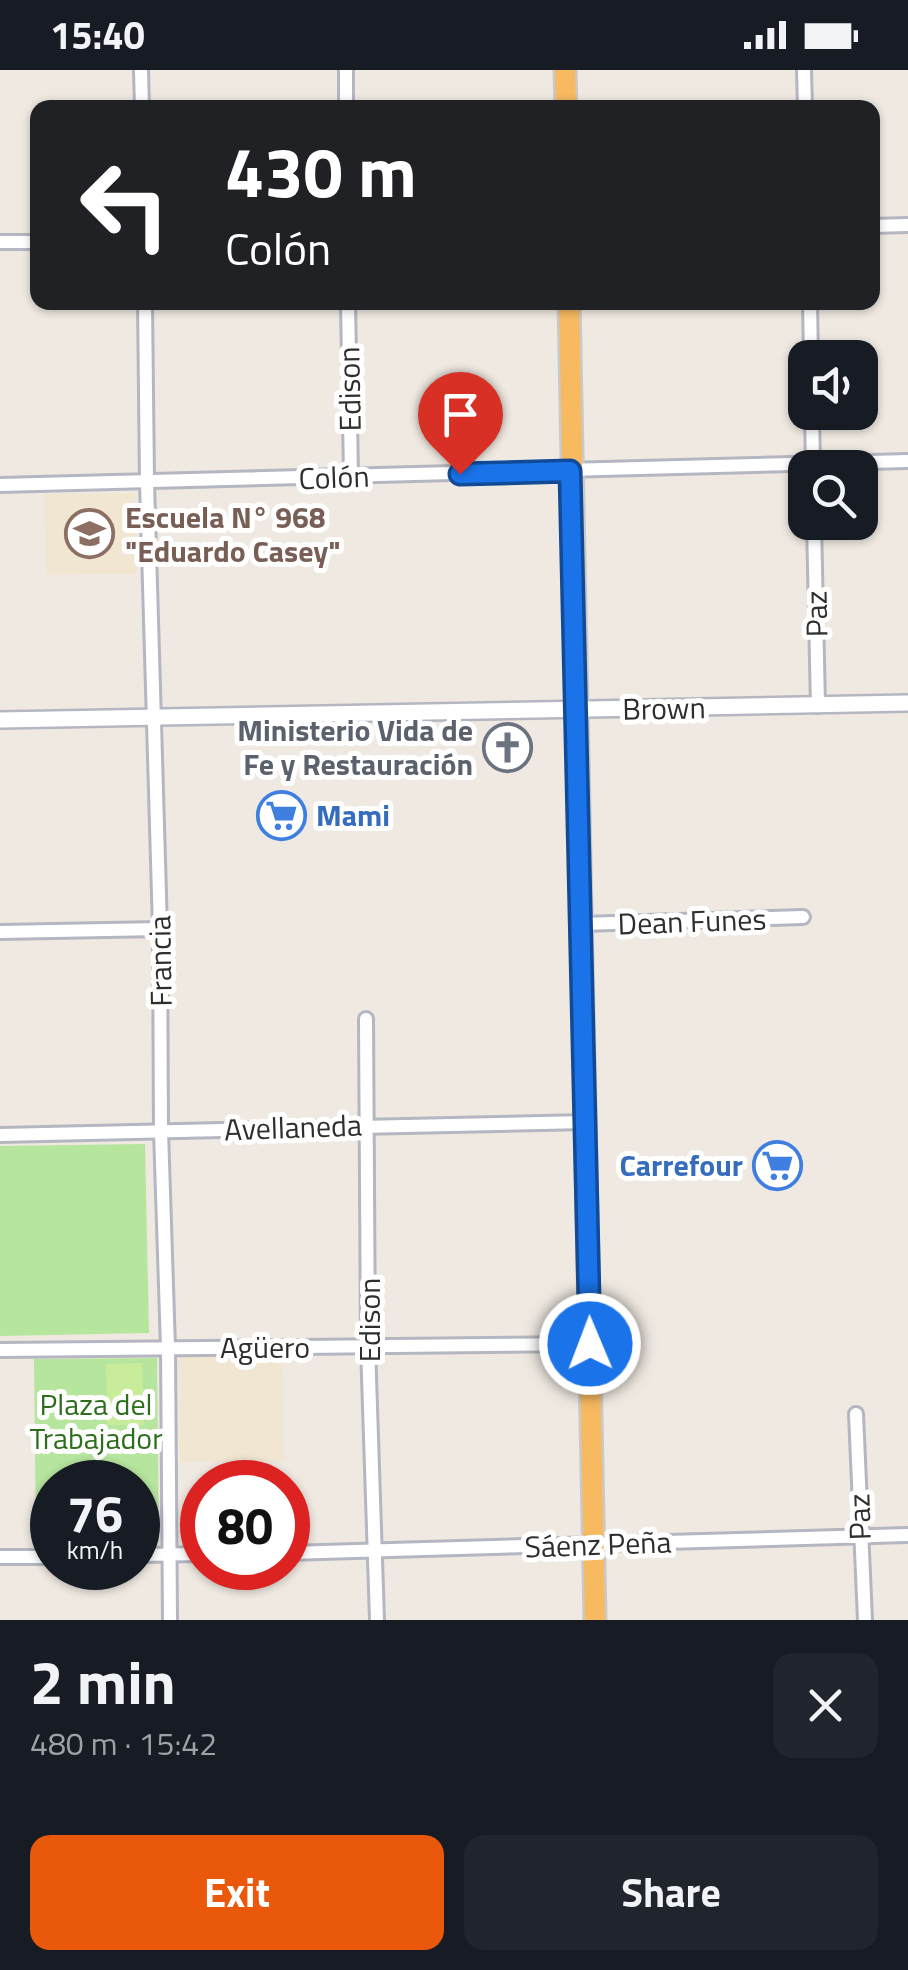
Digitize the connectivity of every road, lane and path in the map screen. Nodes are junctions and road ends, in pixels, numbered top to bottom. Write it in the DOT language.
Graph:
graph roads {
  1 [pos="141,70"];
  2 [pos="346,70"];
  3 [pos="566,70"];
  4 [pos="804,70"];
  5 [pos="142,100"];
  6 [pos="346,100"];
  7 [pos="566,100"];
  8 [pos="806,100"];
  9 [pos="908,225"];
  10 [pos="880,226"];
  11 [pos="0,242"];
  12 [pos="30,242"];
  13 [pos="145,310"];
  14 [pos="348,310"];
  15 [pos="569,310"];
  16 [pos="810,310"];
  17 [pos="811,340"];
  18 [pos="908,462"];
  19 [pos="878,463"];
  20 [pos="788,466"];
  21 [pos="570,471"];
  22 [pos="350,476"];
  23 [pos="147,482"];
  24 [pos="0,484"];
  25 [pos="814,540"];
  26 [pos="908,704"];
  27 [pos="818,706"];
  28 [pos="578,709"];
  29 [pos="154,717"];
  30 [pos="0,720"];
  31 [pos="803,918"];
  32 [pos="582,924"];
  33 [pos="160,929"];
  34 [pos="0,932"];
  35 [pos="366,1019"];
  36 [pos="586,1122"];
  37 [pos="368,1125"];
  38 [pos="161,1131"];
  39 [pos="0,1134"];
  40 [pos="590,1344"];
  41 [pos="368,1346"];
  42 [pos="168,1348"];
  43 [pos="0,1350"];
  44 [pos="856,1414"];
  45 [pos="908,1535"];
  46 [pos="860,1536"];
  47 [pos="594,1544"];
  48 [pos="374,1551"];
  49 [pos="310,1552"];
  50 [pos="160,1555"];
  51 [pos="168,1555"];
  52 [pos="180,1555"];
  53 [pos="30,1557"];
  54 [pos="0,1558"];
  55 [pos="170,1620"];
  56 [pos="377,1620"];
  57 [pos="595,1620"];
  58 [pos="864,1620"];
  1 -- 5 [label="street"];
  2 -- 6 [label="street"];
  3 -- 7 [label="highway"];
  4 -- 8 [label="street"];
  9 -- 10 [label="street"];
  11 -- 12 [label="street"];
  13 -- 23 [label="street, Francia"];
  14 -- 22 [label="street, Edison"];
  15 -- 21 [label="highway"];
  16 -- 17 [label="street"];
  18 -- 19 [label="street, Colón"];
  20 -- 21 [label="street, Colón"];
  21 -- 22 [label="street, Colón"];
  21 -- 28 [label="highway"];
  22 -- 23 [label="street, Colón"];
  23 -- 24 [label="street, Colón"];
  23 -- 29 [label="street, Francia"];
  25 -- 27 [label="street, Paz"];
  26 -- 27 [label="street, Brown"];
  27 -- 28 [label="street, Brown"];
  28 -- 29 [label="street, Brown"];
  28 -- 32 [label="highway"];
  29 -- 30 [label="street, Brown"];
  29 -- 33 [label="street, Francia"];
  31 -- 32 [label="street, Dean Funes"];
  32 -- 36 [label="highway"];
  33 -- 34 [label="street"];
  33 -- 38 [label="street, Francia"];
  35 -- 37 [label="street, Edison"];
  36 -- 37 [label="street, Avellaneda"];
  36 -- 40 [label="highway"];
  37 -- 38 [label="street, Avellaneda"];
  37 -- 41 [label="street, Edison"];
  38 -- 39 [label="street, Avellaneda"];
  38 -- 42 [label="street, Francia"];
  40 -- 41 [label="street, Agüero"];
  40 -- 47 [label="highway"];
  41 -- 42 [label="street, Agüero"];
  41 -- 48 [label="street, Edison"];
  42 -- 43 [label="street, Agüero"];
  42 -- 51 [label="street, Francia"];
  44 -- 46 [label="street, Paz"];
  45 -- 46 [label="street, Sáenz Peña"];
  46 -- 47 [label="street, Sáenz Peña"];
  46 -- 58 [label="street, Paz"];
  47 -- 48 [label="street, Sáenz Peña"];
  47 -- 57 [label="highway"];
  48 -- 49 [label="street, Sáenz Peña"];
  48 -- 56 [label="street, Edison"];
  50 -- 51 [label="street"];
  51 -- 52 [label="street"];
  51 -- 55 [label="street, Francia"];
  53 -- 54 [label="street"];
}
